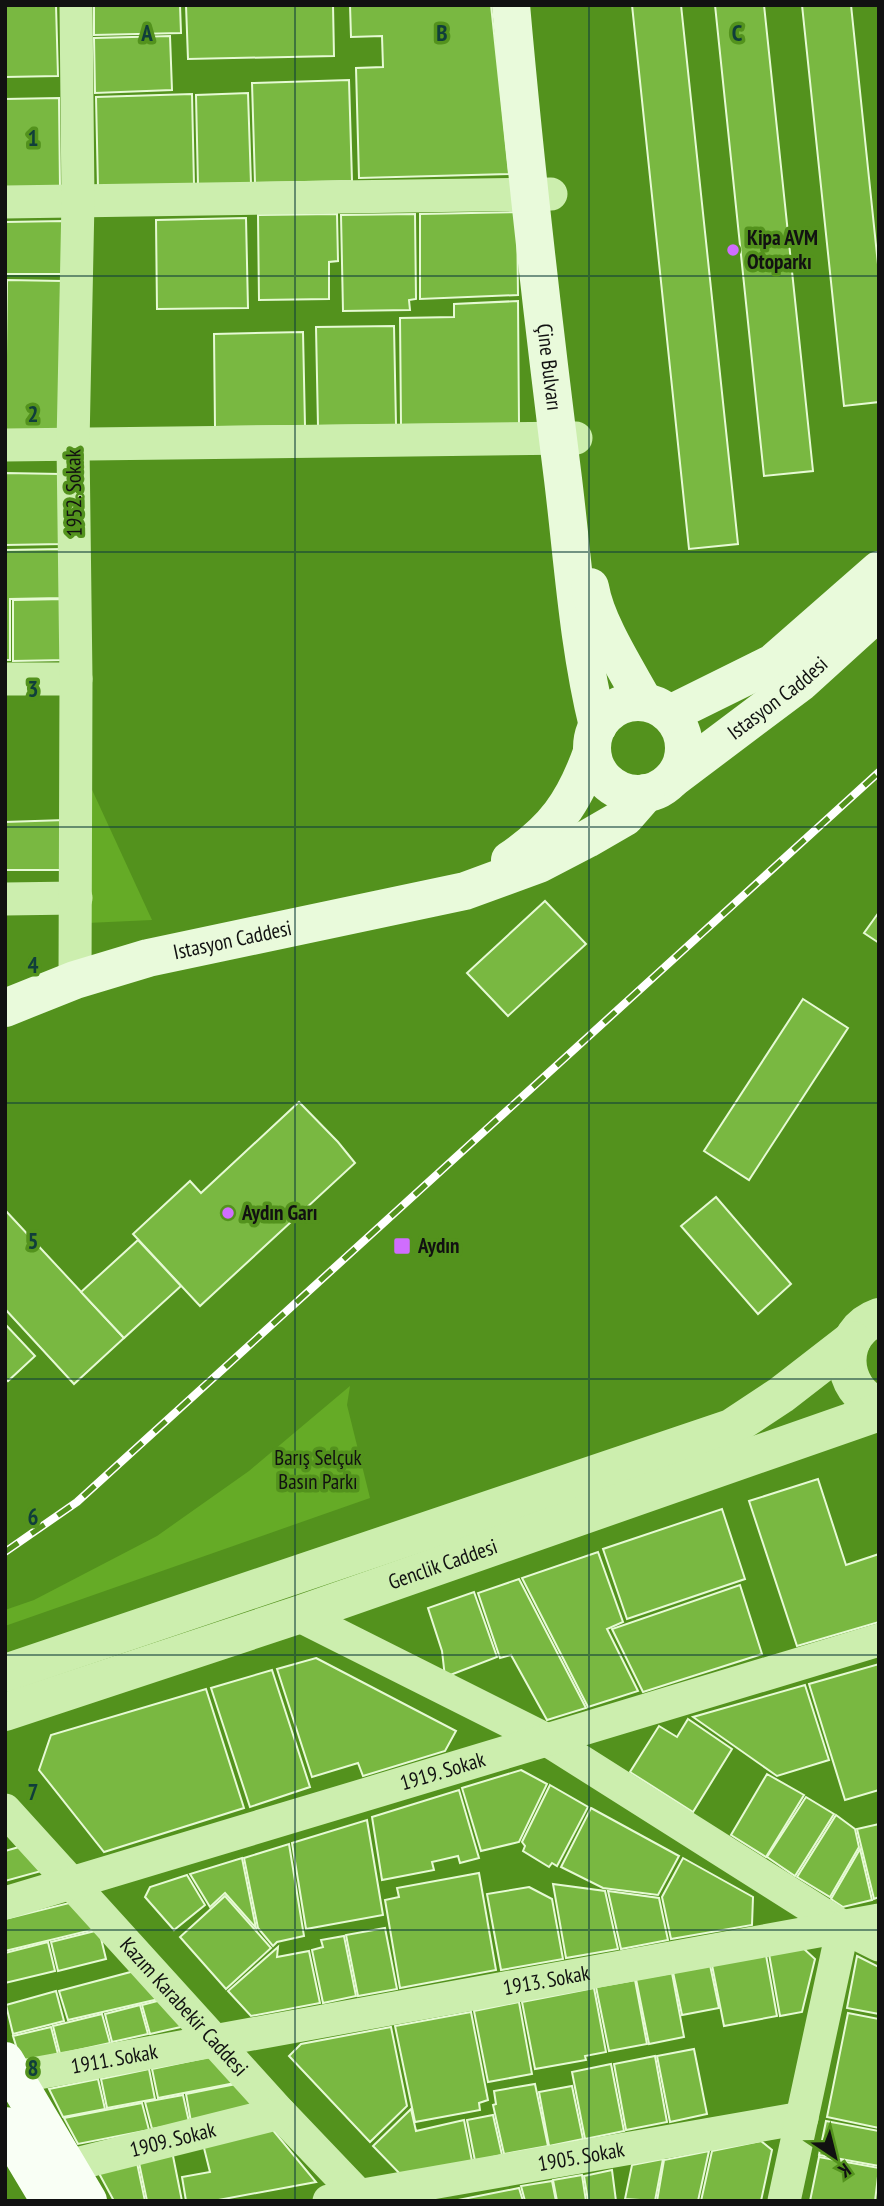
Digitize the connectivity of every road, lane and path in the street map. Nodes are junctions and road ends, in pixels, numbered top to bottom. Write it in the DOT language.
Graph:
graph roads {
  1 [pos="76,5"];
  2 [pos="511,5"];
  3 [pos="537,5"];
  4 [pos="540,194"];
  5 [pos="78,201"];
  6 [pos="5,202"];
  7 [pos="566,438"];
  8 [pos="73,444"];
  9 [pos="5,445"];
  10 [pos="879,570"];
  11 [pos="879,611"];
  12 [pos="5,679"];
  13 [pos="76,679"];
  14 [pos="657,708"];
  15 [pos="595,739"];
  16 [pos="659,786"];
  17 [pos="465,891"];
  18 [pos="76,898"];
  19 [pos="5,899"];
  20 [pos="75,980"];
  21 [pos="5,1008"];
  22 [pos="865,1329"];
  23 [pos="879,1406"];
  24 [pos="879,1412"];
  25 [pos="298,1615"];
  26 [pos="879,1640"];
  27 [pos="5,1673"];
  28 [pos="5,1712"];
  29 [pos="549,1741"];
  30 [pos="5,1810"];
  31 [pos="73,1884"];
  32 [pos="5,1903"];
  33 [pos="879,1920"];
  34 [pos="843,1927"];
  35 [pos="879,1945"];
  36 [pos="214,2040"];
  37 [pos="10,2069"];
  38 [pos="280,2113"];
  39 [pos="802,2118"];
  40 [pos="5,2126"];
  41 [pos="68,2166"];
  42 [pos="351,2199"];
  43 [pos="50,2201"];
  44 [pos="88,2201"];
  45 [pos="784,2201"];
  1 -- 5 [label="street, 1952. Sokak"];
  2 -- 4 [label="main road, Çine Bulvarı"];
  3 -- 4 [label="main road, Çine Bulvarı"];
  4 -- 5 [label="street"];
  4 -- 7 [label="main road, Çine Bulvarı"];
  5 -- 6 [label="street"];
  5 -- 8 [label="street, 1952. Sokak"];
  7 -- 8 [label="street"];
  7 -- 14 [label="main road, Çine Bulvarı"];
  7 -- 15 [label="main road, Çine Bulvarı"];
  8 -- 9 [label="street"];
  8 -- 13 [label="street, 1952. Sokak"];
  10 -- 14 [label="main road"];
  11 -- 16 [label="main road, Istasyon Caddesi"];
  12 -- 13 [label="street"];
  13 -- 18 [label="street, 1952. Sokak"];
  14 -- 15 [label="main road"];
  14 -- 16 [label="main road, Çine Bulvarı"];
  15 -- 16 [label="main road, Çine Bulvarı"];
  15 -- 17 [label="main road"];
  16 -- 17 [label="main road, Istasyon Caddesi"];
  17 -- 20 [label="main road, Istasyon Caddesi"];
  18 -- 19 [label="street"];
  18 -- 20 [label="street, 1952. Sokak"];
  20 -- 21 [label="main road, Istasyon Caddesi"];
  22 -- 23 [label="street"];
  22 -- 27 [label="street, Genclik Caddesi"];
  24 -- 25 [label="street, Genclik Caddesi"];
  25 -- 28 [label="street, Genclik Caddesi"];
  25 -- 29 [label="street"];
  26 -- 29 [label="street, 1919. Sokak"];
  29 -- 31 [label="street, 1919. Sokak"];
  29 -- 34 [label="street"];
  30 -- 31 [label="street, Kazım Karabekir Caddesi"];
  31 -- 32 [label="street, 1919. Sokak"];
  31 -- 36 [label="street, Kazım Karabekir Caddesi"];
  33 -- 34 [label="street, 1913. Sokak"];
  34 -- 35 [label="street"];
  34 -- 36 [label="street, 1913. Sokak"];
  34 -- 39 [label="street"];
  36 -- 37 [label="street, 1911. Sokak"];
  36 -- 38 [label="street, Kazım Karabekir Caddesi"];
  37 -- 41 [label="main road"];
  38 -- 41 [label="street, 1909. Sokak"];
  38 -- 42 [label="street, Kazım Karabekir Caddesi"];
  39 -- 42 [label="street, 1905. Sokak"];
  39 -- 45 [label="street"];
  40 -- 43 [label="main road"];
  41 -- 44 [label="main road"];
}
